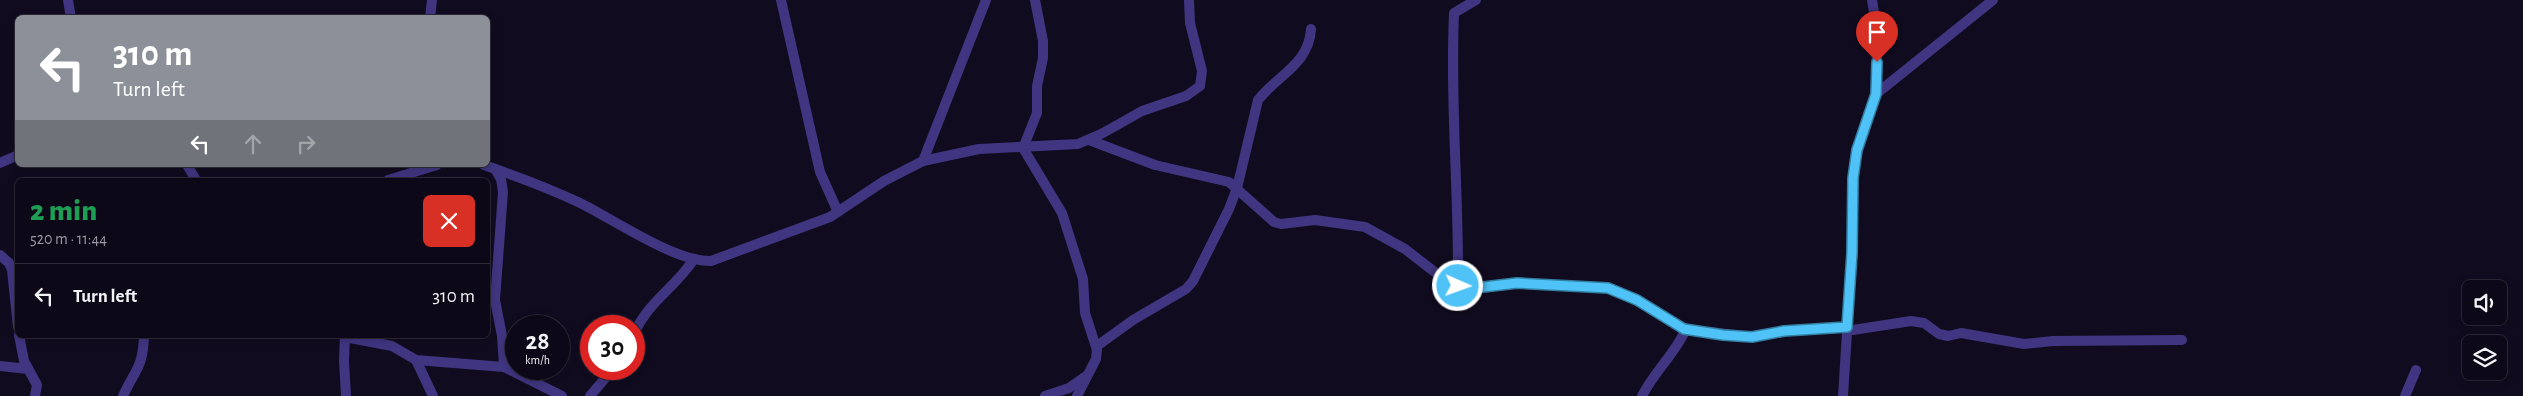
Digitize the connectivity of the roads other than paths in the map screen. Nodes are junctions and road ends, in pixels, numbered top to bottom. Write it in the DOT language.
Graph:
graph roads {
  1 [pos="68,0"];
  2 [pos="432,0"];
  3 [pos="781,0"];
  4 [pos="986,0"];
  5 [pos="1035,0"];
  6 [pos="1190,0"];
  7 [pos="1476,0"];
  8 [pos="1872,0"];
  9 [pos="1993,0"];
  10 [pos="70,15"];
  11 [pos="430,15"];
  12 [pos="1311,29"];
  13 [pos="1876,94"];
  14 [pos="1089,140"];
  15 [pos="1023,148"];
  16 [pos="15,156"];
  17 [pos="923,161"];
  18 [pos="0,163"];
  19 [pos="187,167"];
  20 [pos="430,167"];
  21 [pos="490,167"];
  22 [pos="495,169"];
  23 [pos="195,178"];
  24 [pos="395,178"];
  25 [pos="1237,188"];
  26 [pos="838,212"];
  27 [pos="0,255"];
  28 [pos="694,259"];
  29 [pos="1458,286"];
  30 [pos="15,299"];
  31 [pos="644,315"];
  32 [pos="1847,327"];
  33 [pos="1686,329"];
  34 [pos="19,338"];
  35 [pos="144,338"];
  36 [pos="345,338"];
  37 [pos="354,338"];
  38 [pos="2182,340"];
  39 [pos="1096,346"];
  40 [pos="416,360"];
  41 [pos="0,366"];
  42 [pos="504,367"];
  43 [pos="28,369"];
  44 [pos="2416,370"];
  45 [pos="1086,376"];
  46 [pos="607,380"];
  47 [pos="601,391"];
  48 [pos="35,396"];
  49 [pos="123,396"];
  50 [pos="346,396"];
  51 [pos="433,396"];
  52 [pos="562,396"];
  53 [pos="590,396"];
  54 [pos="1045,396"];
  55 [pos="1076,396"];
  56 [pos="1642,396"];
  57 [pos="1843,396"];
  58 [pos="2405,396"];
  1 -- 10 [label="street"];
  2 -- 11 [label="street"];
  3 -- 26 [label="street"];
  4 -- 17 [label="street"];
  5 -- 15 [label="street"];
  6 -- 14 [label="street"];
  7 -- 29 [label="street"];
  8 -- 13 [label="street"];
  9 -- 13 [label="street"];
  12 -- 25 [label="street"];
  13 -- 32 [label="street"];
  14 -- 15 [label="street"];
  14 -- 25 [label="street"];
  15 -- 17 [label="street"];
  15 -- 39 [label="street"];
  16 -- 18 [label="street"];
  17 -- 26 [label="street"];
  19 -- 23 [label="street"];
  20 -- 24 [label="street"];
  21 -- 22 [label="street"];
  22 -- 28 [label="street"];
  22 -- 42 [label="street"];
  25 -- 29 [label="street"];
  25 -- 39 [label="street"];
  26 -- 28 [label="street"];
  27 -- 30 [label="street"];
  28 -- 31 [label="street"];
  29 -- 33 [label="street"];
  32 -- 33 [label="street"];
  32 -- 38 [label="street"];
  32 -- 57 [label="street"];
  33 -- 56 [label="street"];
  34 -- 43 [label="street"];
  35 -- 49 [label="street"];
  36 -- 50 [label="street"];
  37 -- 40 [label="street"];
  39 -- 45 [label="street"];
  40 -- 42 [label="street"];
  40 -- 51 [label="street"];
  41 -- 43 [label="street"];
  42 -- 52 [label="street"];
  43 -- 48 [label="street"];
  44 -- 58 [label="street"];
  45 -- 54 [label="street"];
  45 -- 55 [label="street"];
  46 -- 47 [label="street"];
  47 -- 53 [label="street"];
}
